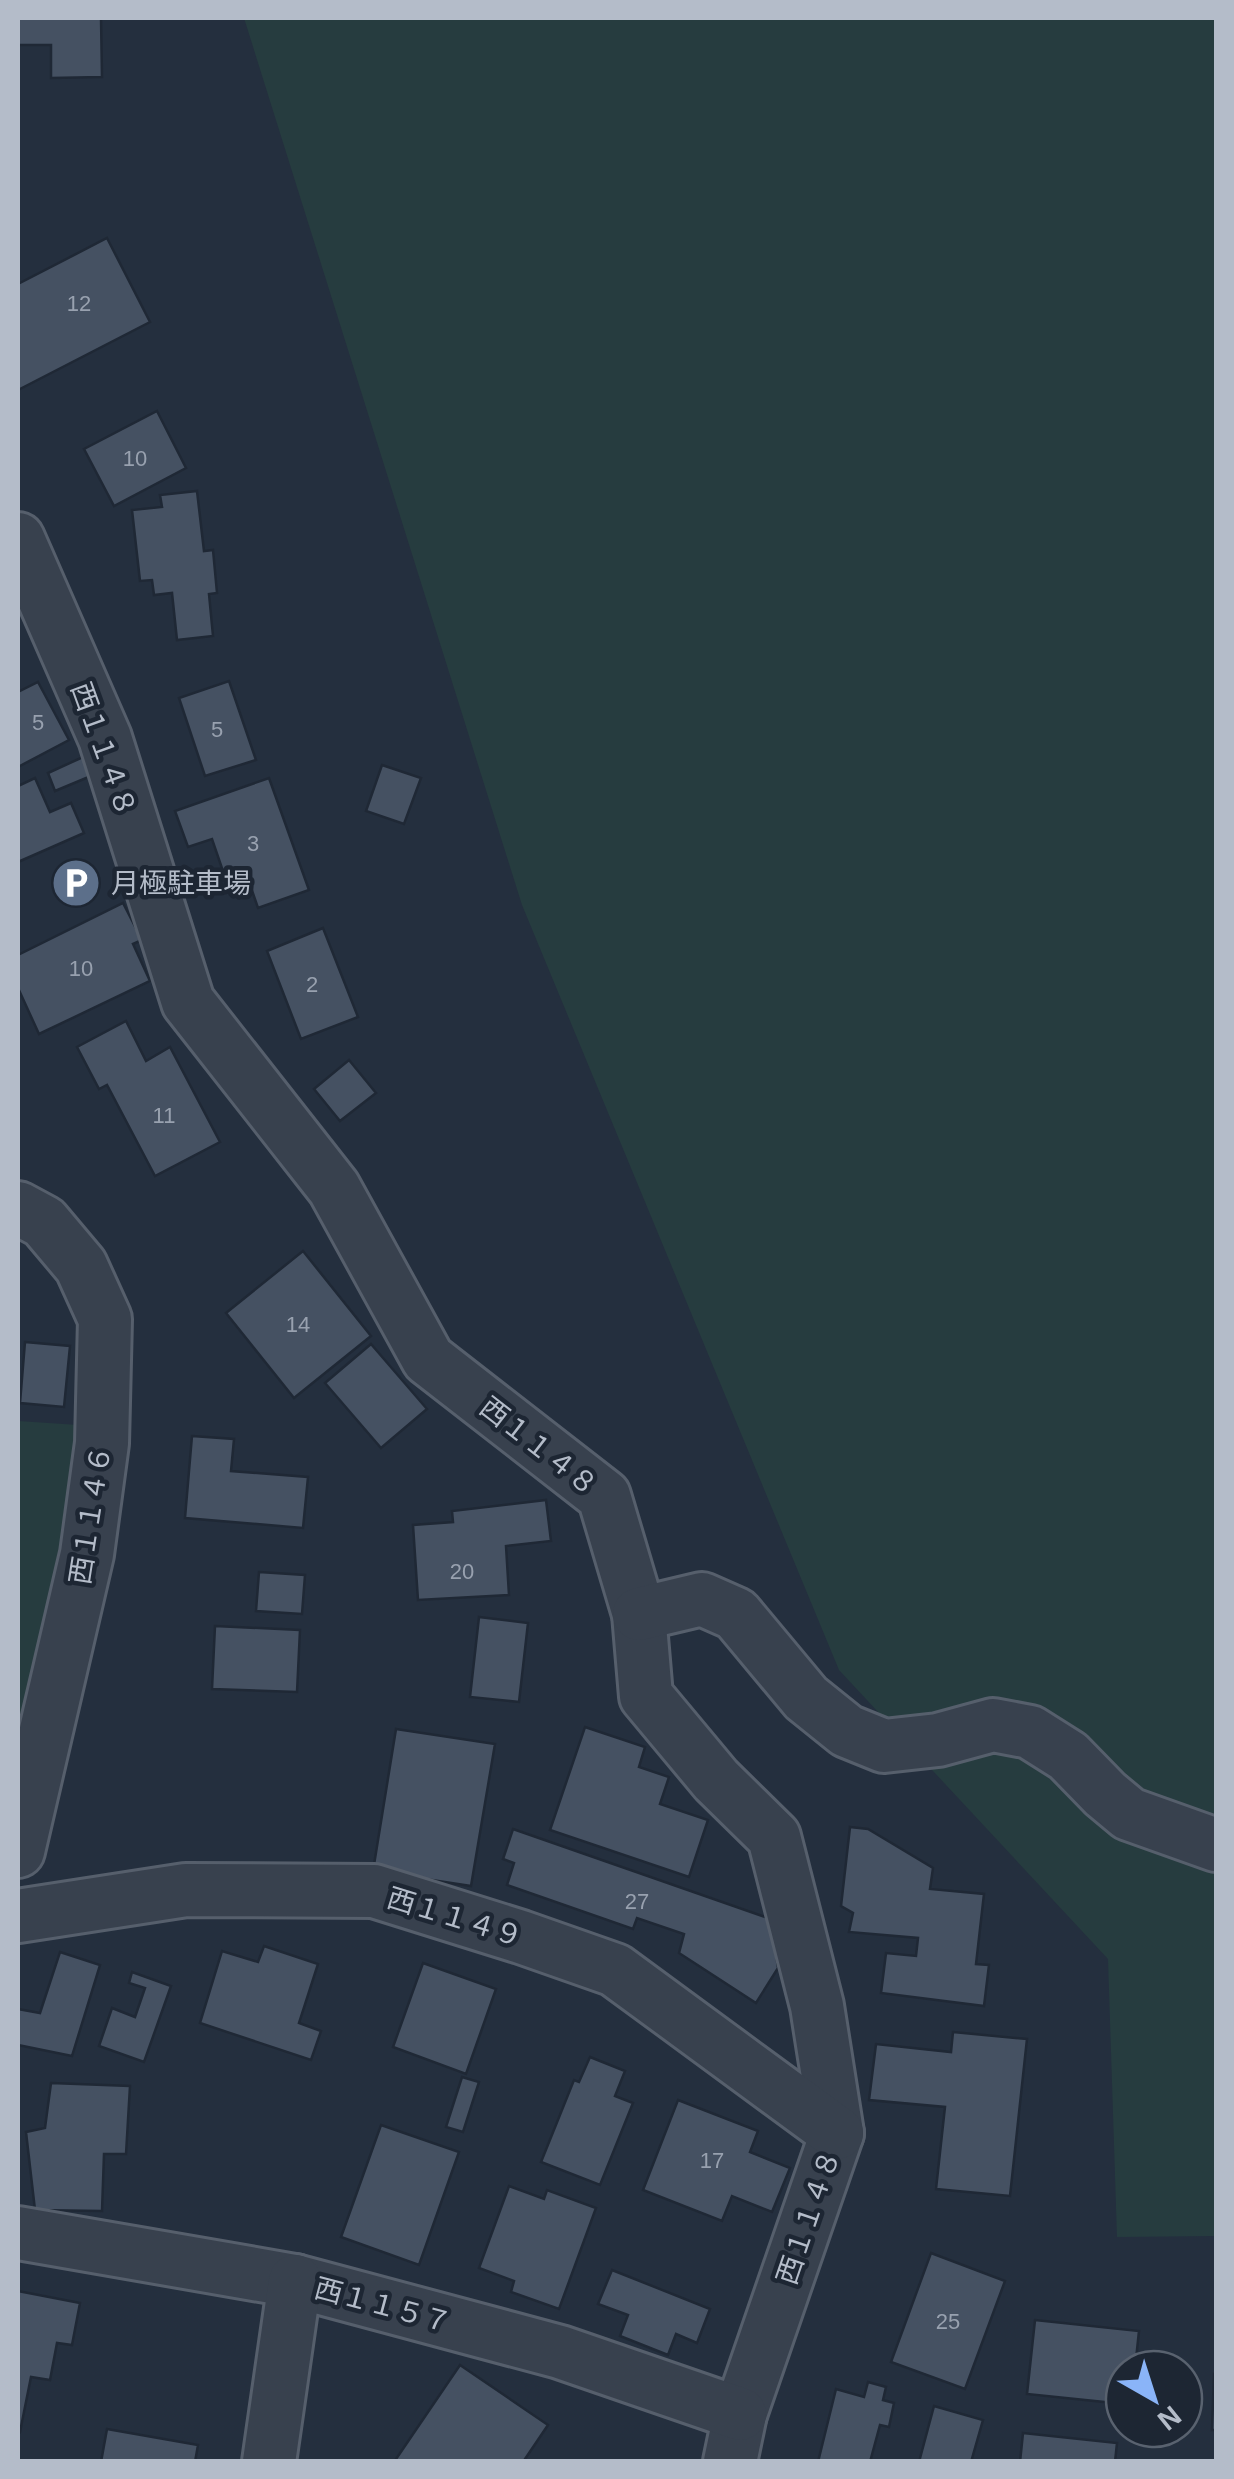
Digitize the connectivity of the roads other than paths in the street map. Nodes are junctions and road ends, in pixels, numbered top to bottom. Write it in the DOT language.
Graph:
graph roads {
  1 [pos="18,539"];
  2 [pos="18,1208"];
  3 [pos="638,1614"];
  4 [pos="1216,1845"];
  5 [pos="18,1850"];
  6 [pos="18,1916"];
  7 [pos="836,2134"];
  8 [pos="18,2233"];
  9 [pos="296,2281"];
  10 [pos="734,2438"];
  11 [pos="269,2462"];
  1 -- 3 [label="street, 西１１４８"];
  2 -- 5 [label="street, 西１１４６"];
  3 -- 4 [label="street"];
  3 -- 7 [label="street, 西１１４８"];
  6 -- 7 [label="street, 西１１４９"];
  7 -- 10 [label="street, 西１１４８"];
  8 -- 9 [label="street, 西１１５７"];
  9 -- 10 [label="street, 西１１５７"];
  9 -- 11 [label="street"];
}
